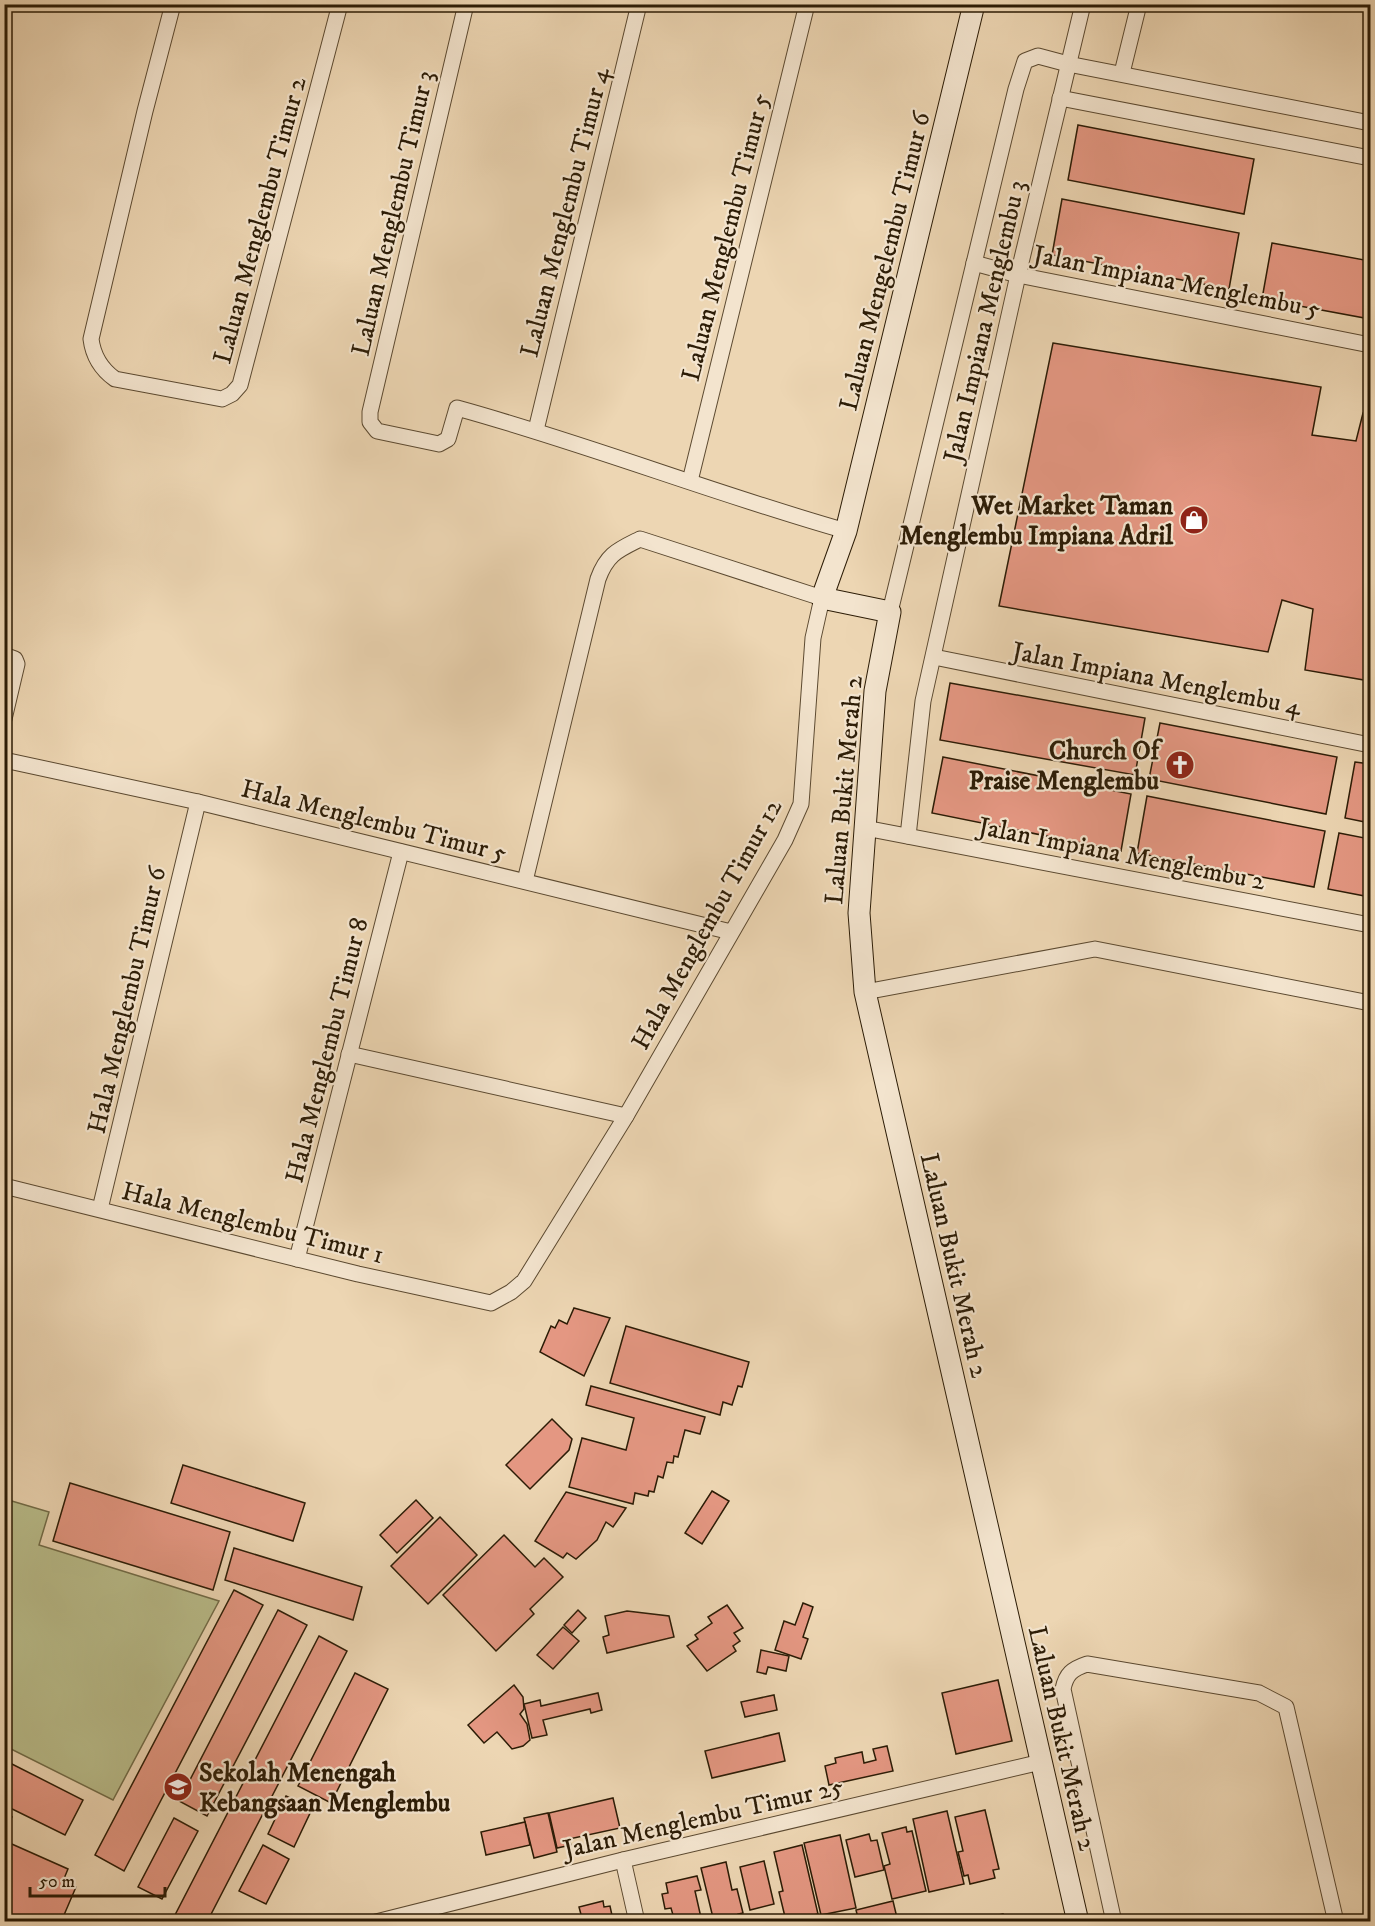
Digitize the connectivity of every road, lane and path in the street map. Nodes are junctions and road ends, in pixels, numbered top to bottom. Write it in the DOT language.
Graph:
graph roads {
  1 [pos="172,4"];
  2 [pos="340,4"];
  3 [pos="466,4"];
  4 [pos="639,4"];
  5 [pos="807,4"];
  6 [pos="974,4"];
  7 [pos="1083,4"];
  8 [pos="1139,4"];
  9 [pos="1068,64"];
  10 [pos="1122,73"];
  11 [pos="1059,98"];
  12 [pos="1371,123"];
  13 [pos="1371,158"];
  14 [pos="974,263"];
  15 [pos="1018,274"];
  16 [pos="1371,345"];
  17 [pos="536,430"];
  18 [pos="690,481"];
  19 [pos="846,531"];
  20 [pos="822,598"];
  21 [pos="890,612"];
  22 [pos="4,655"];
  23 [pos="934,657"];
  24 [pos="4,719"];
  25 [pos="1371,745"];
  26 [pos="4,760"];
  27 [pos="198,802"];
  28 [pos="865,828"];
  29 [pos="908,836"];
  30 [pos="401,852"];
  31 [pos="525,881"];
  32 [pos="1371,925"];
  33 [pos="731,932"];
  34 [pos="865,992"];
  35 [pos="1371,1003"];
  36 [pos="349,1054"];
  37 [pos="626,1116"];
  38 [pos="4,1186"];
  39 [pos="100,1209"];
  40 [pos="297,1259"];
  41 [pos="491,1303"];
  42 [pos="1041,1762"];
  43 [pos="623,1860"];
  44 [pos="376,1922"];
  45 [pos="637,1922"];
  46 [pos="1078,1922"];
  47 [pos="1114,1922"];
  48 [pos="1336,1922"];
  1 -- 2 [label="street, Laluan Menglembu Timur 2"];
  3 -- 17 [label="street, Laluan Menglembu Timur 3"];
  4 -- 17 [label="street, Laluan Menglembu Timur 4"];
  5 -- 18 [label="street, Laluan Menglembu Timur 5"];
  6 -- 19 [label="street, Laluan Mengelembu Timur 6"];
  7 -- 9 [label="street, Jalan Impiana Menglembu 3"];
  8 -- 10 [label="street"];
  9 -- 10 [label="street"];
  9 -- 11 [label="street, Jalan Impiana Menglembu 3"];
  9 -- 14 [label="street"];
  10 -- 12 [label="street"];
  11 -- 13 [label="street"];
  11 -- 15 [label="street, Jalan Impiana Menglembu 3"];
  14 -- 15 [label="street, Jalan Impiana Menglembu 5"];
  14 -- 21 [label="street"];
  15 -- 16 [label="street, Jalan Impiana Menglembu 5"];
  15 -- 23 [label="street, Jalan Impiana Menglembu 3"];
  17 -- 18 [label="street"];
  18 -- 19 [label="street"];
  19 -- 20 [label="street, Laluan Mengelembu Timur 6"];
  20 -- 21 [label="street"];
  20 -- 31 [label="street"];
  20 -- 33 [label="street, Hala Menglembu Timur 12"];
  21 -- 28 [label="street, Laluan Bukit Merah 2"];
  22 -- 24 [label="street"];
  23 -- 25 [label="street, Jalan Impiana Menglembu 4"];
  23 -- 29 [label="street, Jalan Impiana Menglembu 3"];
  26 -- 27 [label="street, Hala Menglembu Timur 5"];
  27 -- 30 [label="street, Hala Menglembu Timur 5"];
  27 -- 39 [label="street, Hala Menglembu Timur 6"];
  28 -- 29 [label="street, Jalan Impiana Menglembu 2"];
  28 -- 34 [label="street, Laluan Bukit Merah 2"];
  29 -- 32 [label="street, Jalan Impiana Menglembu 2"];
  30 -- 31 [label="street, Hala Menglembu Timur 5"];
  30 -- 36 [label="street, Hala Menglembu Timur 8"];
  31 -- 33 [label="street, Hala Menglembu Timur 5"];
  33 -- 37 [label="street, Hala Menglembu Timur 12"];
  34 -- 35 [label="street"];
  34 -- 42 [label="street, Laluan Bukit Merah 2"];
  36 -- 37 [label="street"];
  36 -- 40 [label="street, Hala Menglembu Timur 8"];
  37 -- 41 [label="street, Hala Menglembu Timur 12"];
  38 -- 39 [label="street, Hala Menglembu Timur 1"];
  39 -- 40 [label="street, Hala Menglembu Timur 1"];
  40 -- 41 [label="street, Hala Menglembu Timur 1"];
  42 -- 43 [label="street, Jalan Menglembu Timur 25"];
  42 -- 46 [label="street, Laluan Bukit Merah 2"];
  43 -- 44 [label="street, Jalan Menglembu Timur 25"];
  43 -- 45 [label="street"];
  47 -- 48 [label="street, Laluan Bukit Merah 2"];
}
